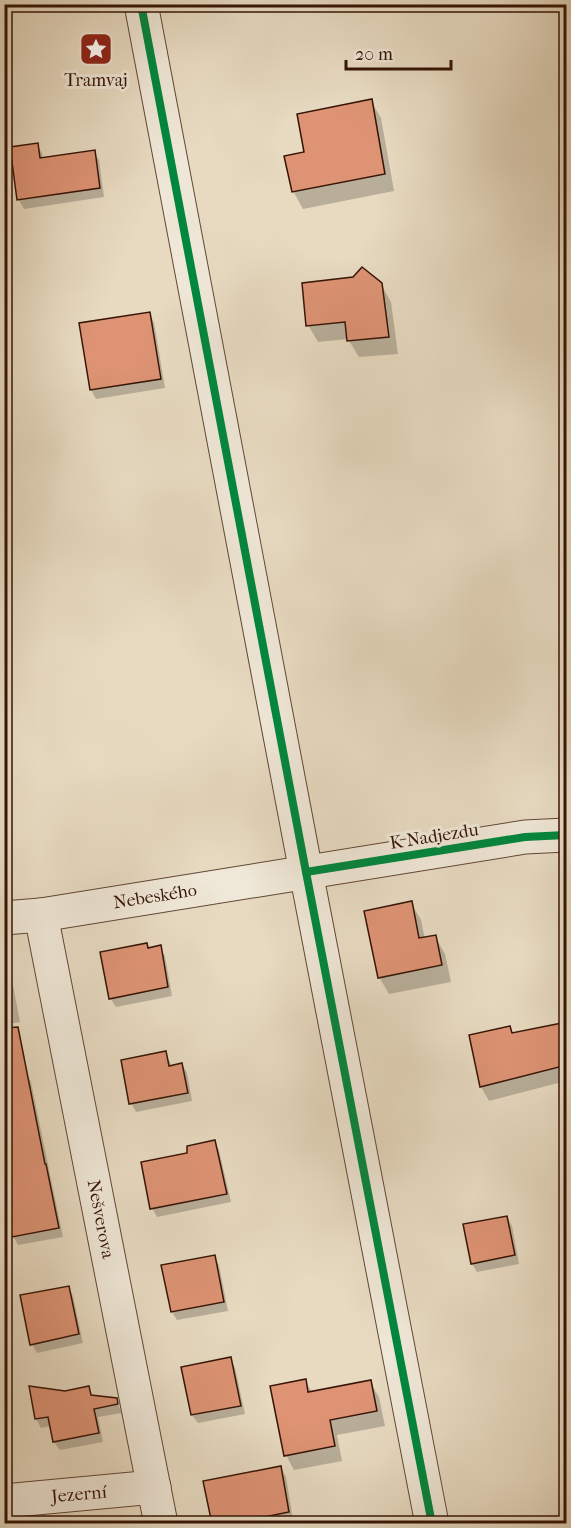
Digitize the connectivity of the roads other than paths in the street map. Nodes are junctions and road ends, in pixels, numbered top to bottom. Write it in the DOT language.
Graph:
graph roads {
  1 [pos="141,4"];
  2 [pos="567,835"];
  3 [pos="306,872"];
  4 [pos="41,915"];
  5 [pos="4,918"];
  6 [pos="154,1487"];
  7 [pos="4,1501"];
  8 [pos="161,1524"];
  9 [pos="432,1524"];
  1 -- 3 [label="street"];
  2 -- 3 [label="street, K Nadjezdu"];
  3 -- 4 [label="street, Nebeského"];
  3 -- 9 [label="street"];
  4 -- 5 [label="street, Nebeského"];
  4 -- 6 [label="street, Nešverova"];
  6 -- 7 [label="street, Jezerní"];
  6 -- 8 [label="street, Nešverova"];
}
